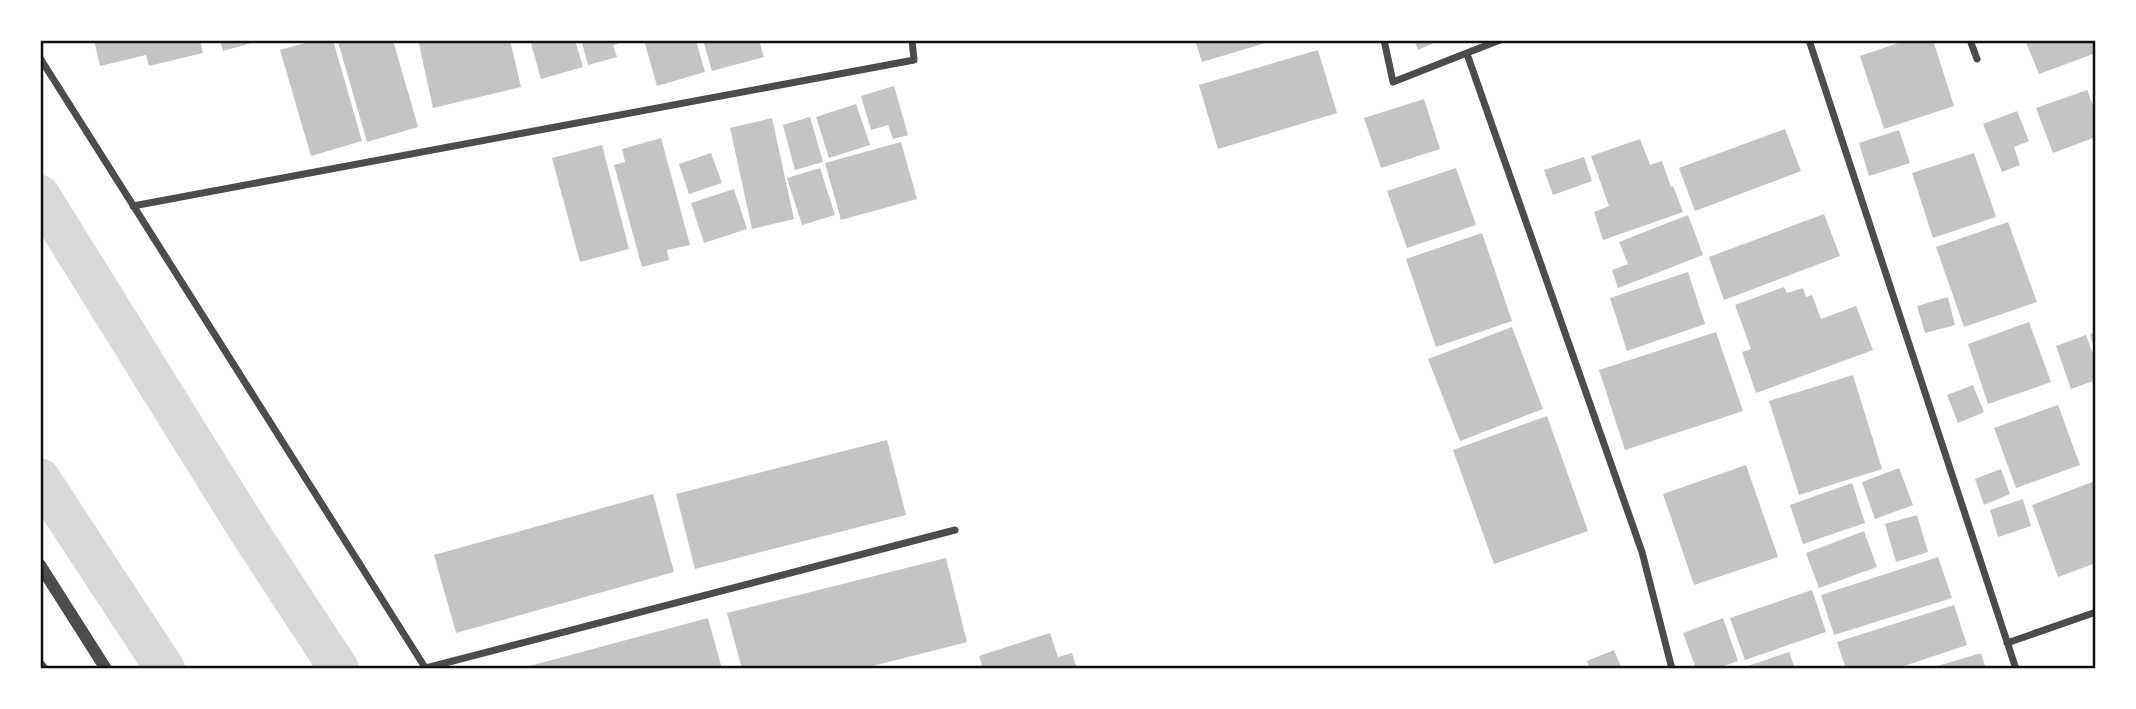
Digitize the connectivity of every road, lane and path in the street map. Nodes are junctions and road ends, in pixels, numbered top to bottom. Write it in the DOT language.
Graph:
graph roads {
  1 [pos="912,40"];
  2 [pos="1384,40"];
  3 [pos="1500,40"];
  4 [pos="1809,40"];
  5 [pos="1970,40"];
  6 [pos="1466,54"];
  7 [pos="40,58"];
  8 [pos="1977,59"];
  9 [pos="133,206"];
  10 [pos="954,530"];
  11 [pos="40,565"];
  12 [pos="2096,612"];
  13 [pos="2007,643"];
  14 [pos="426,668"];
  15 [pos="106,669"];
  16 [pos="1672,669"];
  17 [pos="2016,669"];
  1 -- 9 [label="street"];
  2 -- 6 [label="street"];
  3 -- 6 [label="street"];
  4 -- 13 [label="street"];
  5 -- 8 [label="street"];
  6 -- 16 [label="street"];
  7 -- 9 [label="street"];
  9 -- 14 [label="street"];
  10 -- 14 [label="street"];
  11 -- 15 [label="street"];
  12 -- 13 [label="street"];
  13 -- 17 [label="street"];
}
